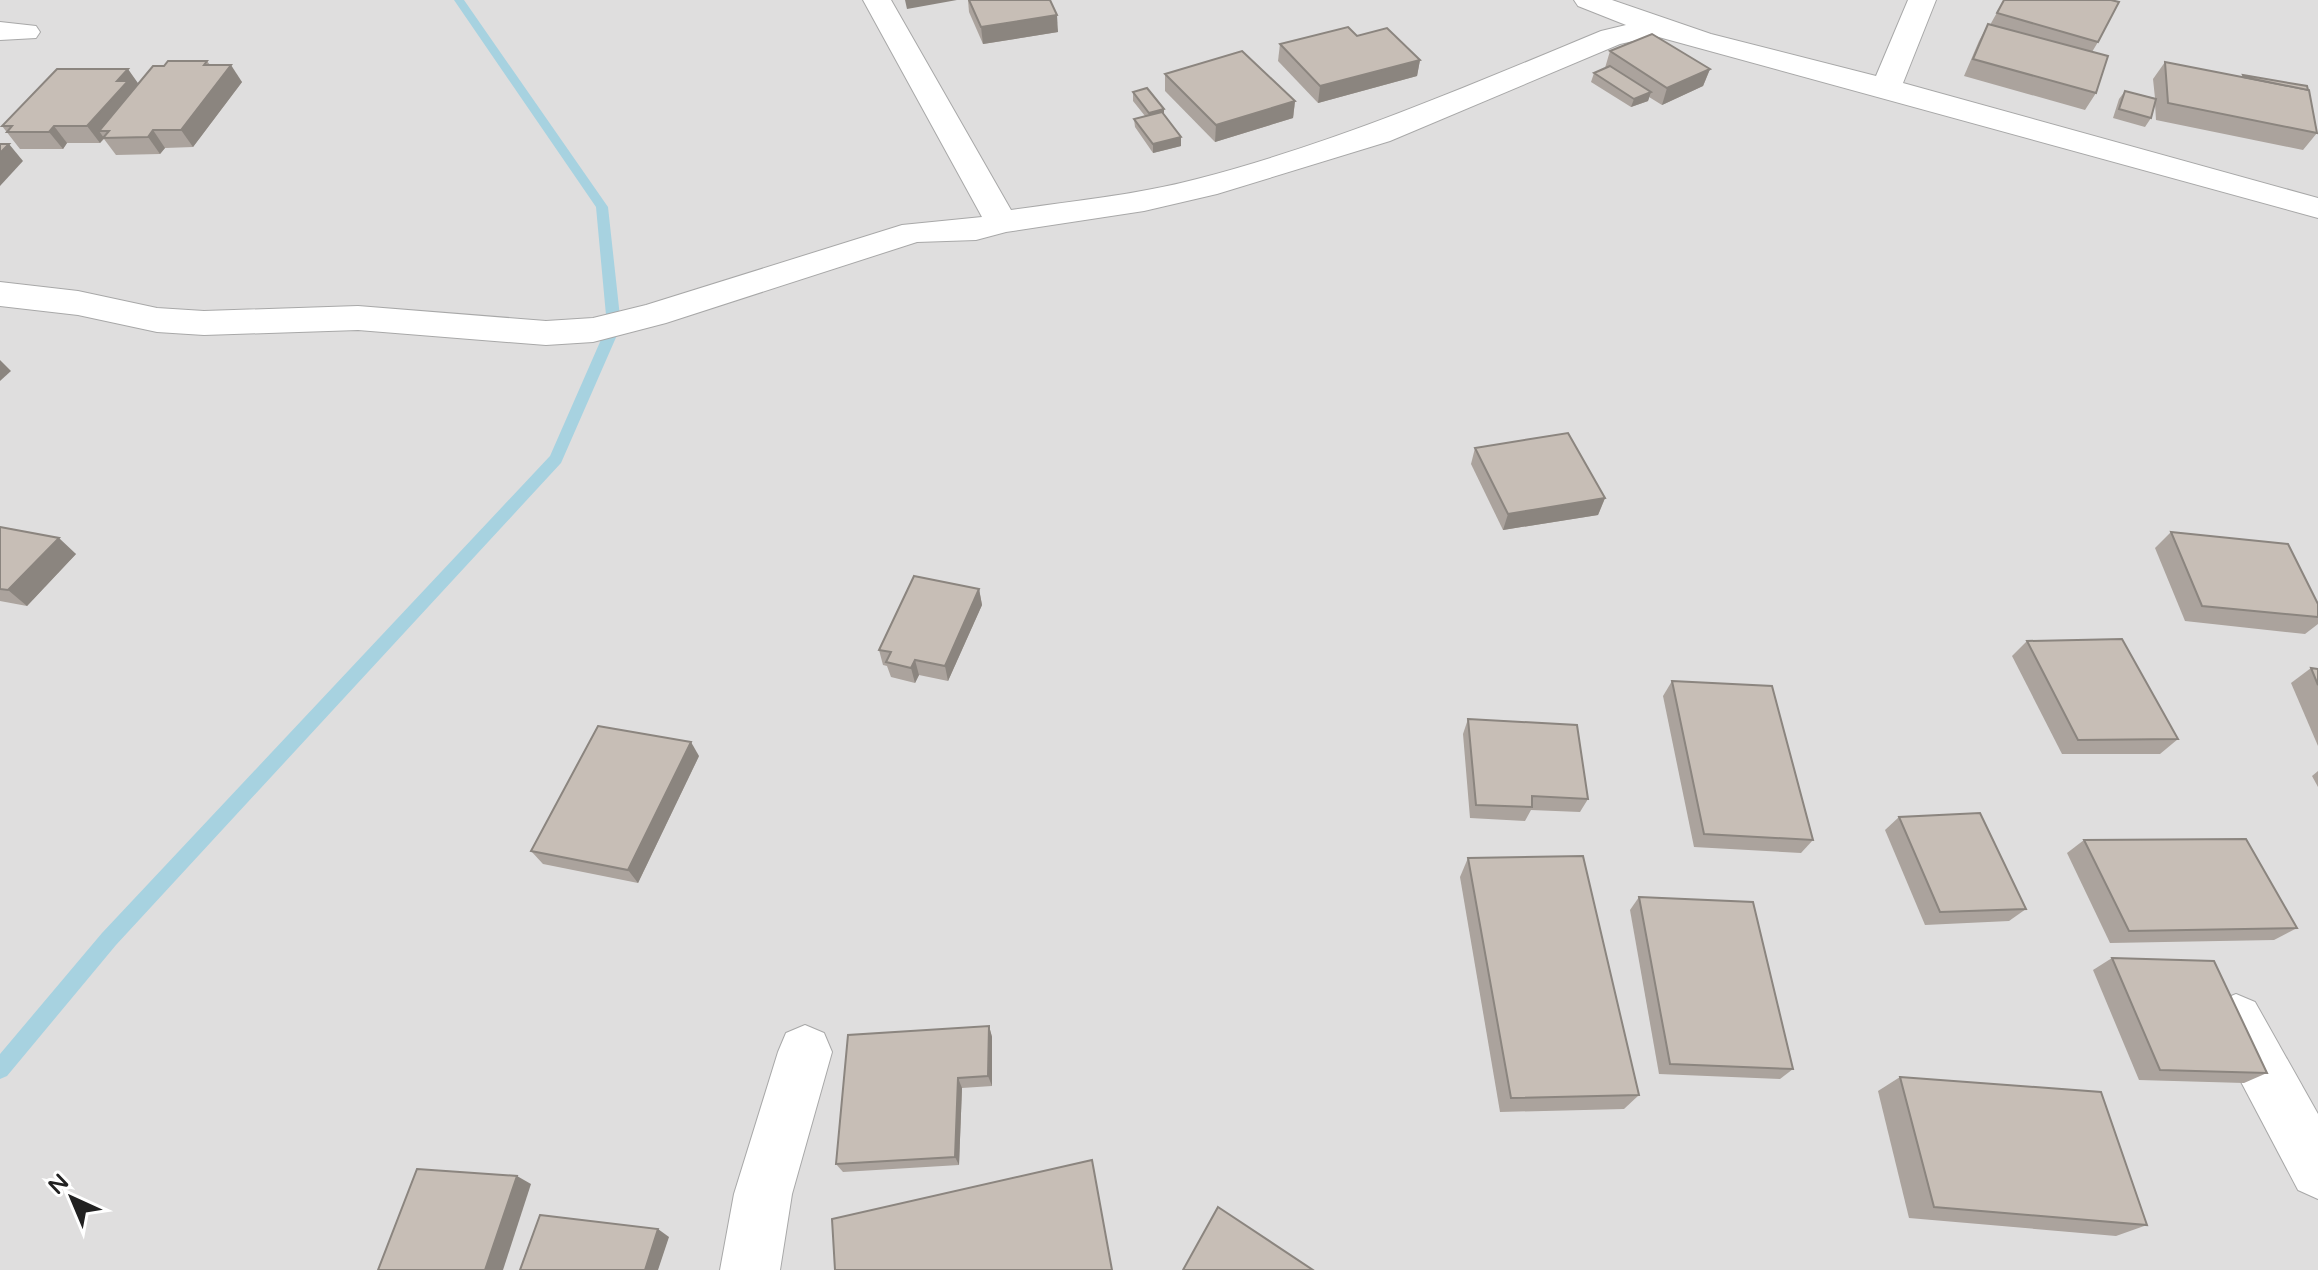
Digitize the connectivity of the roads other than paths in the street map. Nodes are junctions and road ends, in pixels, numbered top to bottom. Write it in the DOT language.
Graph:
graph roads {
  1 [pos="877,0"];
  2 [pos="1588,0"];
  3 [pos="1922,0"];
  4 [pos="1651,28"];
  5 [pos="1886,88"];
  6 [pos="2318,208"];
  7 [pos="1001,222"];
  8 [pos="0,294"];
  9 [pos="2232,1015"];
  10 [pos="805,1052"];
  11 [pos="2318,1170"];
  12 [pos="750,1270"];
  1 -- 7 [label="street"];
  2 -- 4 [label="street"];
  3 -- 5 [label="street"];
  4 -- 5 [label="street"];
  4 -- 7 [label="street"];
  5 -- 6 [label="street"];
  7 -- 8 [label="street"];
  9 -- 11 [label="street"];
  10 -- 12 [label="street"];
}
